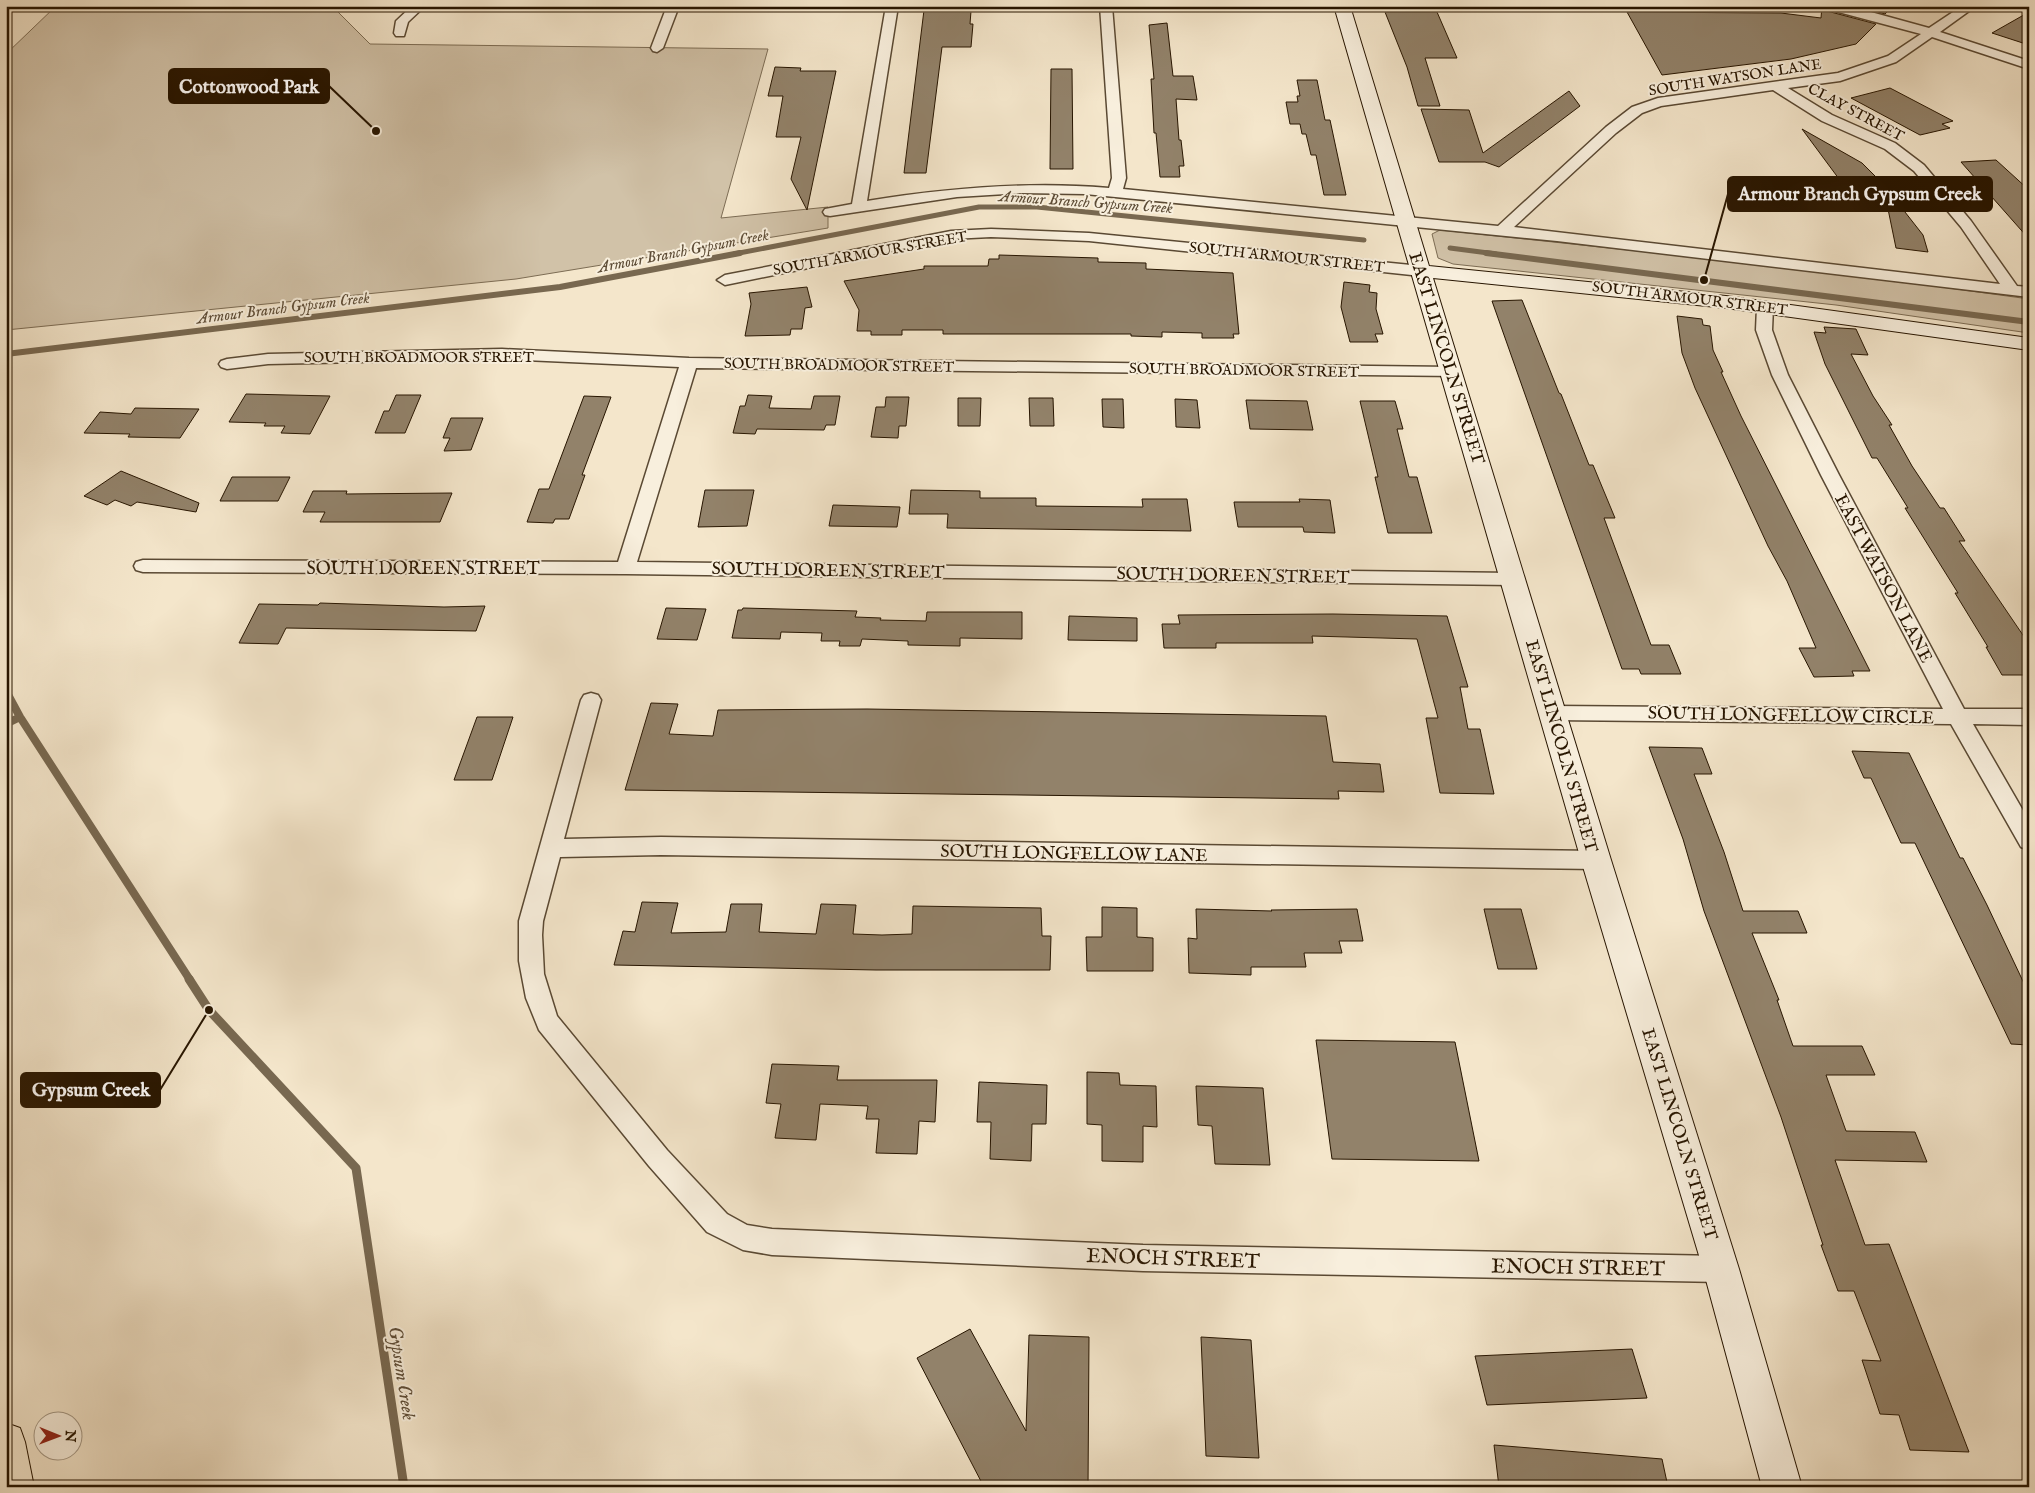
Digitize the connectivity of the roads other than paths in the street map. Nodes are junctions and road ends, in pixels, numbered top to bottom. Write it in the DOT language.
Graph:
graph roads {
  1 [pos="419,6"];
  2 [pos="673,6"];
  3 [pos="892,6"];
  4 [pos="1106,6"];
  5 [pos="1342,6"];
  6 [pos="1831,6"];
  7 [pos="1970,6"];
  8 [pos="400,33"];
  9 [pos="1931,33"];
  10 [pos="657,48"];
  11 [pos="2029,65"];
  12 [pos="1775,86"];
  13 [pos="1115,192"];
  14 [pos="859,206"];
  15 [pos="830,212"];
  16 [pos="1406,221"];
  17 [pos="1501,231"];
  18 [pos="1421,271"];
  19 [pos="725,280"];
  20 [pos="2012,290"];
  21 [pos="2029,292"];
  22 [pos="1765,307"];
  23 [pos="2029,344"];
  24 [pos="689,363"];
  25 [pos="227,364"];
  26 [pos="1452,372"];
  27 [pos="143,566"];
  28 [pos="626,568"];
  29 [pos="1514,579"];
  30 [pos="592,700"];
  31 [pos="1552,713"];
  32 [pos="1958,717"];
  33 [pos="2029,717"];
  34 [pos="2029,840"];
  35 [pos="552,848"];
  36 [pos="1596,860"];
  37 [pos="1721,1269"];
  38 [pos="6,1442"];
  39 [pos="14,1487"];
  40 [pos="1782,1487"];
  1 -- 8 [label="street"];
  2 -- 10 [label="street"];
  3 -- 14 [label="street"];
  4 -- 13 [label="street"];
  5 -- 16 [label="street, EAST LINCOLN STREET"];
  6 -- 9 [label="street"];
  7 -- 9 [label="street, SOUTH WATSON LANE"];
  9 -- 11 [label="street"];
  9 -- 12 [label="street, SOUTH WATSON LANE"];
  12 -- 17 [label="street, SOUTH WATSON LANE"];
  12 -- 20 [label="street, CLAY STREET"];
  13 -- 14 [label="street"];
  13 -- 16 [label="street"];
  14 -- 15 [label="street"];
  16 -- 17 [label="street"];
  16 -- 18 [label="street, EAST LINCOLN STREET"];
  17 -- 20 [label="street"];
  18 -- 19 [label="street, SOUTH ARMOUR STREET"];
  18 -- 22 [label="street, SOUTH ARMOUR STREET"];
  18 -- 26 [label="street, EAST LINCOLN STREET"];
  20 -- 21 [label="street"];
  22 -- 23 [label="street, SOUTH ARMOUR STREET"];
  22 -- 32 [label="street, EAST WATSON LANE"];
  24 -- 25 [label="street, SOUTH BROADMOOR STREET"];
  24 -- 26 [label="street, SOUTH BROADMOOR STREET"];
  24 -- 28 [label="street"];
  26 -- 29 [label="street, EAST LINCOLN STREET"];
  27 -- 28 [label="street, SOUTH DOREEN STREET"];
  28 -- 29 [label="street, SOUTH DOREEN STREET"];
  29 -- 31 [label="street, EAST LINCOLN STREET"];
  30 -- 35 [label="street, ENOCH STREET"];
  31 -- 32 [label="street, SOUTH LONGFELLOW CIRCLE"];
  31 -- 36 [label="street, EAST LINCOLN STREET"];
  32 -- 33 [label="street, SOUTH LONGFELLOW CIRCLE"];
  32 -- 34 [label="street, EAST WATSON LANE"];
  35 -- 36 [label="street, SOUTH LONGFELLOW LANE"];
  35 -- 37 [label="street, ENOCH STREET"];
  36 -- 37 [label="street, EAST LINCOLN STREET"];
  37 -- 40 [label="street, EAST LINCOLN STREET"];
  38 -- 39 [label="highway"];
}
